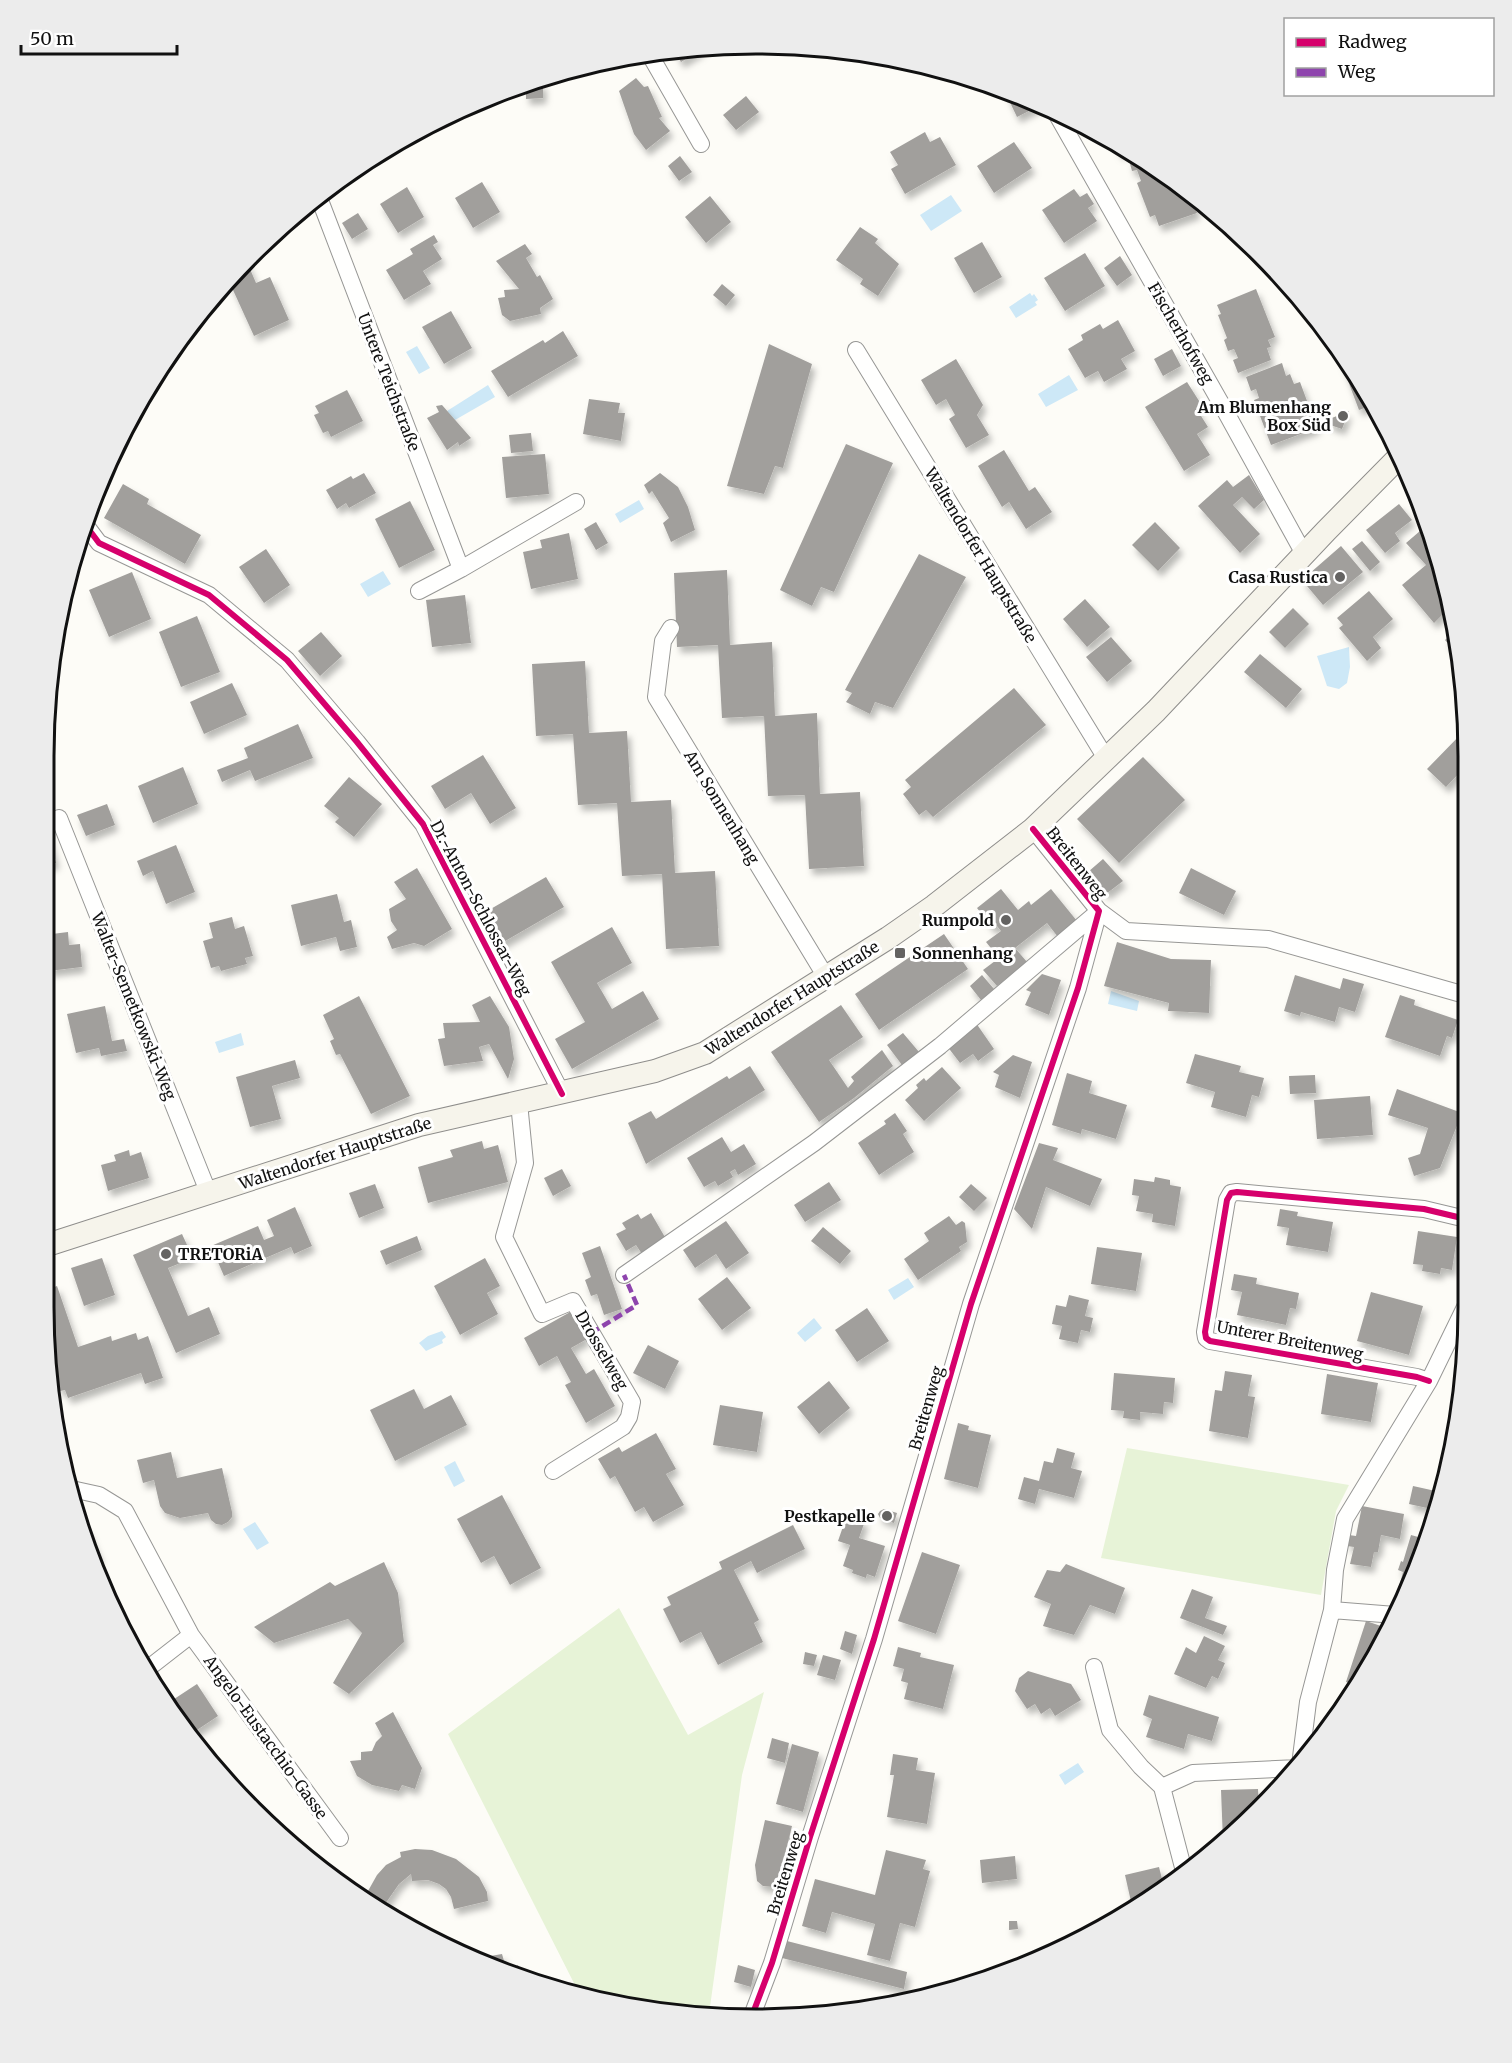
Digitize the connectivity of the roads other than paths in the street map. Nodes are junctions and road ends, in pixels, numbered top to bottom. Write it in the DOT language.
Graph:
graph roads {
  1 [pos="654,62"];
  2 [pos="1062,124"];
  3 [pos="701,144"];
  4 [pos="322,205"];
  5 [pos="856,350"];
  6 [pos="1394,462"];
  7 [pos="576,502"];
  8 [pos="91,532"];
  9 [pos="1304,554"];
  10 [pos="461,569"];
  11 [pos="419,591"];
  12 [pos="671,628"];
  13 [pos="1107,760"];
  14 [pos="59,818"];
  15 [pos="1033,829"];
  16 [pos="1099,910"];
  17 [pos="826,977"];
  18 [pos="1458,993"];
  19 [pos="562,1094"];
  20 [pos="519,1103"];
  21 [pos="209,1194"];
  22 [pos="1458,1217"];
  23 [pos="54,1243"];
  24 [pos="624,1275"];
  25 [pos="1457,1323"];
  26 [pos="1429,1381"];
  27 [pos="553,1471"];
  28 [pos="78,1491"];
  29 [pos="1332,1610"];
  30 [pos="1387,1614"];
  31 [pos="191,1635"];
  32 [pos="152,1665"];
  33 [pos="1094,1667"];
  34 [pos="1311,1737"];
  35 [pos="1287,1767"];
  36 [pos="1162,1787"];
  37 [pos="340,1838"];
  38 [pos="1182,1865"];
  39 [pos="755,2009"];
  1 -- 3 [label="street"];
  2 -- 9 [label="street, Fischerhofweg"];
  4 -- 10 [label="street, Untere Teichstraße"];
  5 -- 13 [label="street, Waltendorfer Hauptstraße"];
  6 -- 9 [label="main road, Waltendorfer Hauptstraße"];
  7 -- 10 [label="street"];
  8 -- 19 [label="street, Dr.-Anton-Schlossar-Weg"];
  9 -- 13 [label="main road, Waltendorfer Hauptstraße"];
  10 -- 11 [label="street"];
  12 -- 17 [label="street, Am Sonnenhang"];
  13 -- 15 [label="main road, Waltendorfer Hauptstraße"];
  14 -- 21 [label="street, Walter-Semetkowski-Weg"];
  15 -- 16 [label="street, Breitenweg"];
  15 -- 17 [label="main road, Waltendorfer Hauptstraße"];
  16 -- 18 [label="street"];
  16 -- 24 [label="street, Breitenweg"];
  16 -- 39 [label="street, Breitenweg"];
  17 -- 19 [label="main road, Waltendorfer Hauptstraße"];
  19 -- 20 [label="main road, Waltendorfer Hauptstraße"];
  20 -- 21 [label="main road, Waltendorfer Hauptstraße"];
  20 -- 27 [label="street, Drosselweg"];
  21 -- 23 [label="main road, Waltendorfer Hauptstraße"];
  22 -- 26 [label="street, Unterer Breitenweg"];
  25 -- 26 [label="street"];
  26 -- 29 [label="street"];
  28 -- 31 [label="street, Angelo-Eustacchio-Gasse"];
  29 -- 30 [label="street"];
  29 -- 34 [label="street"];
  31 -- 32 [label="street"];
  31 -- 37 [label="street, Angelo-Eustacchio-Gasse"];
  33 -- 36 [label="street"];
  35 -- 36 [label="street"];
  36 -- 38 [label="street"];
}
